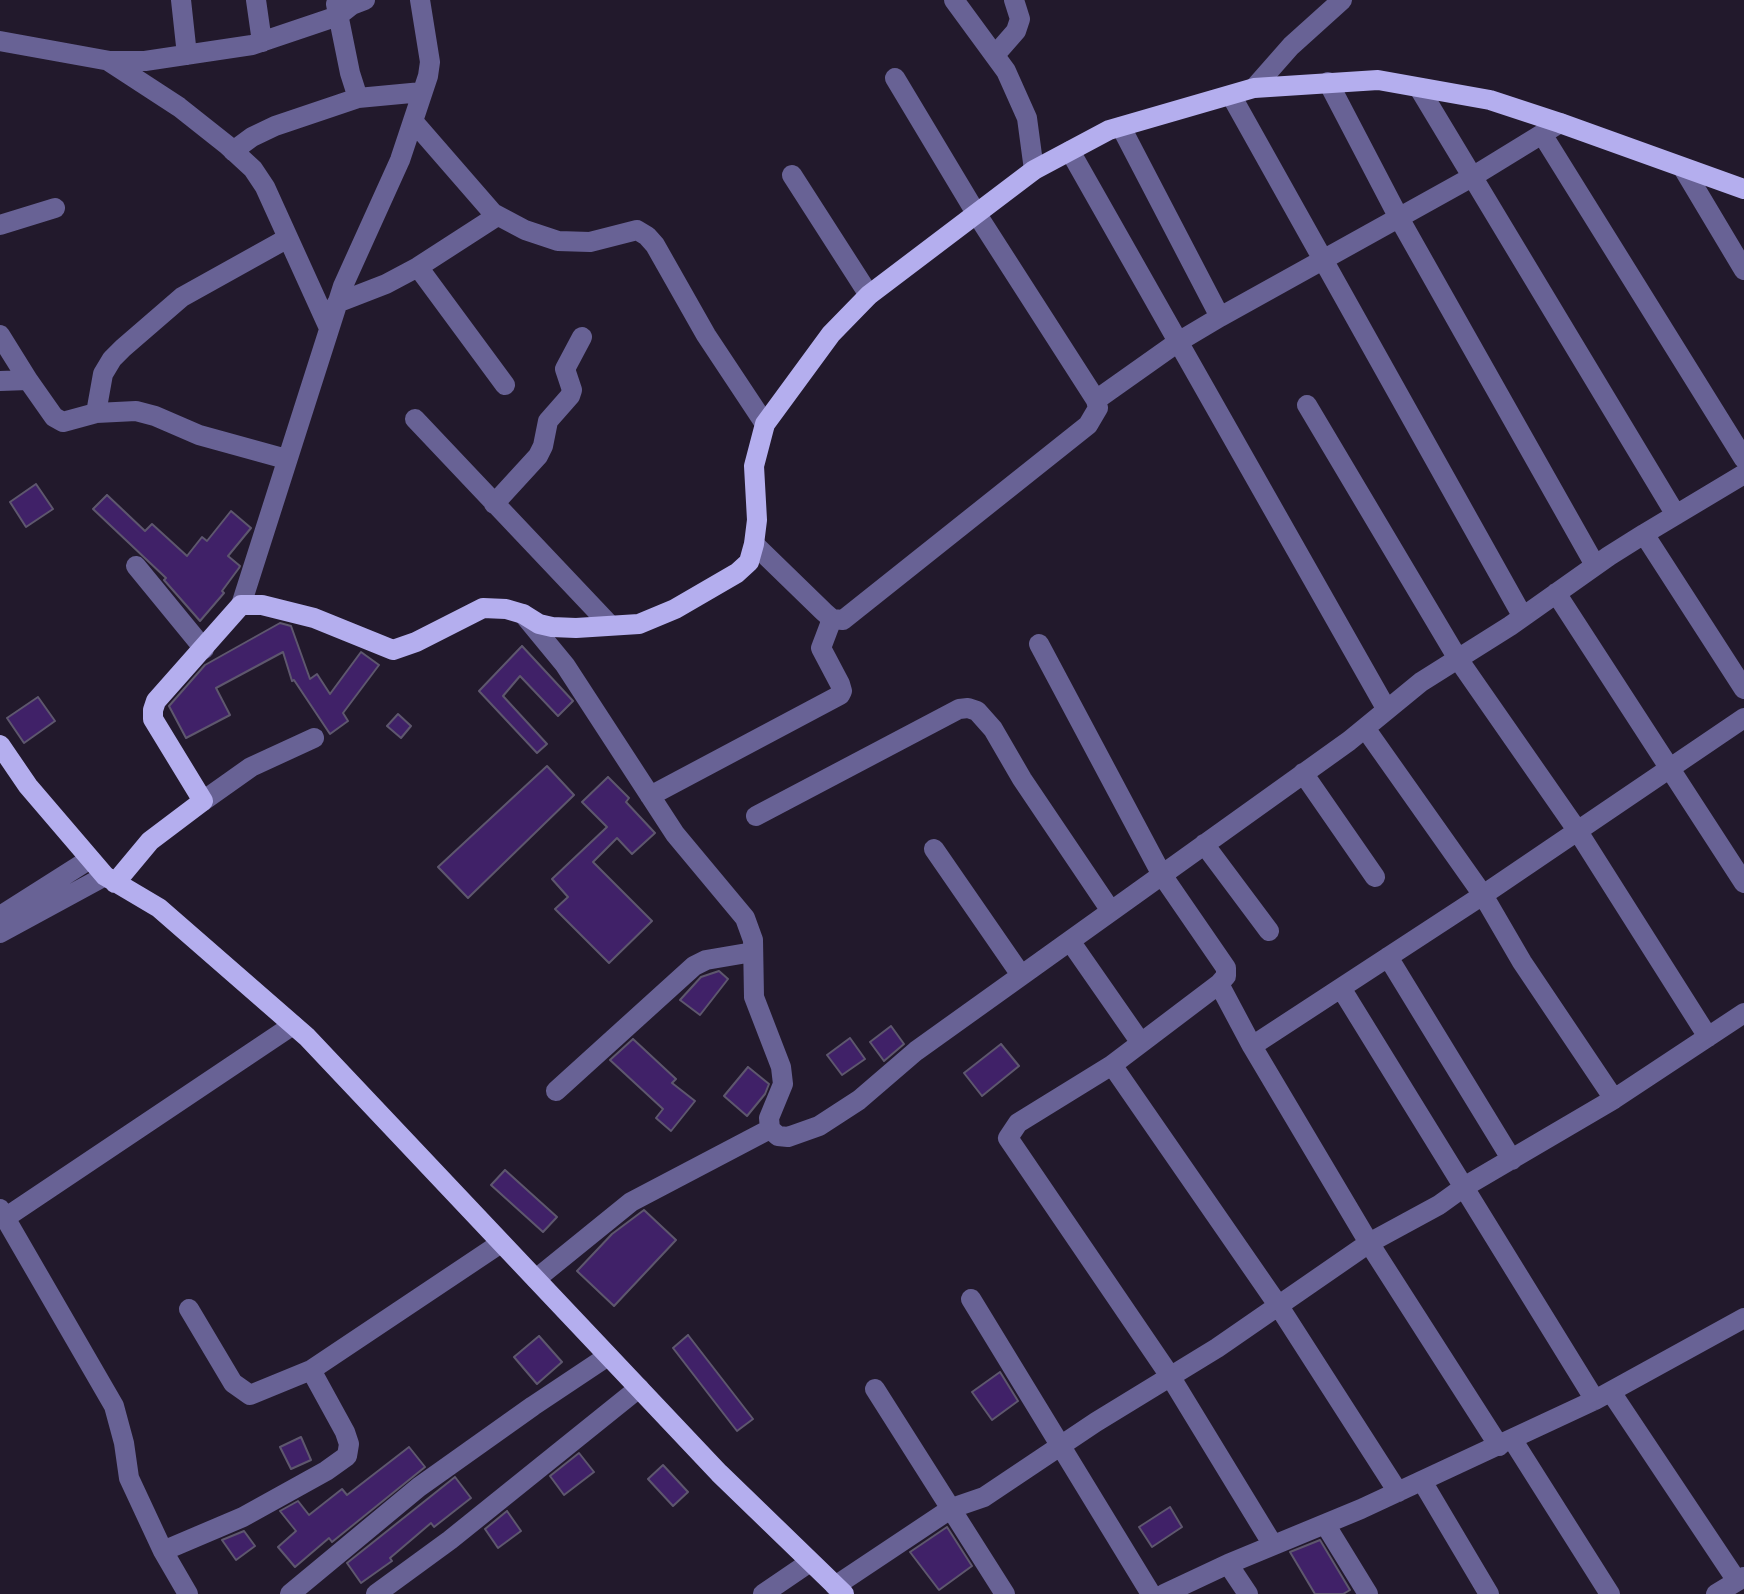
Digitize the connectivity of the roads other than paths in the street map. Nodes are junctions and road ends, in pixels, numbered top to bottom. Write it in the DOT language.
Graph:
graph roads {
  1 [pos="181,0"];
  2 [pos="256,0"];
  3 [pos="365,0"];
  4 [pos="420,0"];
  5 [pos="954,0"];
  6 [pos="1014,0"];
  7 [pos="1342,0"];
  8 [pos="337,8"];
  9 [pos="0,41"];
  10 [pos="262,42"];
  11 [pos="187,55"];
  12 [pos="995,55"];
  13 [pos="110,61"];
  14 [pos="895,78"];
  15 [pos="1328,82"];
  16 [pos="1254,88"];
  17 [pos="1419,88"];
  18 [pos="422,92"];
  19 [pos="1232,97"];
  20 [pos="358,98"];
  21 [pos="413,121"];
  22 [pos="1560,123"];
  23 [pos="1121,127"];
  24 [pos="1542,134"];
  25 [pos="233,151"];
  26 [pos="1070,151"];
  27 [pos="1683,168"];
  28 [pos="1034,170"];
  29 [pos="792,175"];
  30 [pos="1472,177"];
  31 [pos="1744,189"];
  32 [pos="55,208"];
  33 [pos="976,213"];
  34 [pos="497,216"];
  35 [pos="1399,218"];
  36 [pos="0,225"];
  37 [pos="288,238"];
  38 [pos="1324,261"];
  39 [pos="418,267"];
  40 [pos="1744,270"];
  41 [pos="869,295"];
  42 [pos="337,303"];
  43 [pos="1220,317"];
  44 [pos="329,328"];
  45 [pos="0,335"];
  46 [pos="582,337"];
  47 [pos="1178,342"];
  48 [pos="28,380"];
  49 [pos="0,381"];
  50 [pos="505,385"];
  51 [pos="1096,400"];
  52 [pos="1307,405"];
  53 [pos="96,413"];
  54 [pos="415,419"];
  55 [pos="765,424"];
  56 [pos="286,459"];
  57 [pos="1743,473"];
  58 [pos="494,504"];
  59 [pos="1676,515"];
  60 [pos="1644,534"];
  61 [pos="754,544"];
  62 [pos="1595,565"];
  63 [pos="136,566"];
  64 [pos="1556,593"];
  65 [pos="241,605"];
  66 [pos="523,614"];
  67 [pos="1523,617"];
  68 [pos="832,619"];
  69 [pos="610,625"];
  70 [pos="1039,644"];
  71 [pos="204,649"];
  72 [pos="1458,659"];
  73 [pos="1744,689"];
  74 [pos="1387,710"];
  75 [pos="1744,718"];
  76 [pos="1365,728"];
  77 [pos="314,738"];
  78 [pos="0,745"];
  79 [pos="1669,768"];
  80 [pos="1303,773"];
  81 [pos="650,796"];
  82 [pos="203,801"];
  83 [pos="756,816"];
  84 [pos="1577,830"];
  85 [pos="1204,844"];
  86 [pos="934,849"];
  87 [pos="90,859"];
  88 [pos="1162,875"];
  89 [pos="1375,877"];
  90 [pos="110,880"];
  91 [pos="1744,883"];
  92 [pos="1483,895"];
  93 [pos="1111,911"];
  94 [pos="0,916"];
  95 [pos="1269,931"];
  96 [pos="0,933"];
  97 [pos="1070,941"];
  98 [pos="753,952"];
  99 [pos="1388,957"];
  100 [pos="1021,975"];
  101 [pos="1219,984"];
  102 [pos="1341,988"];
  103 [pos="1744,1013"];
  104 [pos="293,1025"];
  105 [pos="1708,1037"];
  106 [pos="1141,1043"];
  107 [pos="1252,1046"];
  108 [pos="1112,1065"];
  109 [pos="556,1091"];
  110 [pos="1614,1099"];
  111 [pos="770,1129"];
  112 [pos="1512,1160"];
  113 [pos="1464,1187"];
  114 [pos="1,1212"];
  115 [pos="501,1243"];
  116 [pos="1369,1243"];
  117 [pos="536,1279"];
  118 [pos="971,1299"];
  119 [pos="1278,1305"];
  120 [pos="189,1309"];
  121 [pos="1744,1318"];
  122 [pos="608,1356"];
  123 [pos="313,1374"];
  124 [pos="1170,1376"];
  125 [pos="639,1388"];
  126 [pos="875,1389"];
  127 [pos="1603,1396"];
  128 [pos="1506,1442"];
  129 [pos="1061,1444"];
  130 [pos="1422,1481"];
  131 [pos="1398,1492"];
  132 [pos="952,1508"];
  133 [pos="1325,1524"];
  134 [pos="1273,1545"];
  135 [pos="163,1551"];
  136 [pos="810,1562"];
  137 [pos="1228,1564"];
  138 [pos="1741,1579"];
  139 [pos="840,1590"];
  140 [pos="188,1594"];
  141 [pos="291,1594"];
  142 [pos="376,1594"];
  143 [pos="763,1594"];
  144 [pos="1005,1594"];
  145 [pos="1151,1594"];
  146 [pos="1164,1594"];
  147 [pos="1248,1594"];
  148 [pos="1368,1594"];
  149 [pos="1489,1594"];
  150 [pos="1610,1594"];
  151 [pos="1716,1594"];
  1 -- 11 [label="street"];
  2 -- 10 [label="street"];
  3 -- 8 [label="street"];
  4 -- 18 [label="street"];
  5 -- 12 [label="street"];
  6 -- 12 [label="street"];
  7 -- 16 [label="street"];
  8 -- 10 [label="street"];
  8 -- 20 [label="street"];
  9 -- 13 [label="street"];
  10 -- 11 [label="street"];
  11 -- 13 [label="street"];
  12 -- 28 [label="street"];
  13 -- 25 [label="street"];
  14 -- 33 [label="street"];
  15 -- 16 [label="main road"];
  15 -- 17 [label="main road"];
  15 -- 35 [label="street"];
  16 -- 19 [label="main road"];
  17 -- 22 [label="main road"];
  17 -- 30 [label="street"];
  18 -- 20 [label="street"];
  18 -- 21 [label="street"];
  19 -- 23 [label="main road"];
  19 -- 38 [label="street"];
  20 -- 25 [label="street"];
  21 -- 34 [label="street"];
  21 -- 42 [label="street"];
  22 -- 24 [label="street"];
  22 -- 27 [label="main road"];
  23 -- 26 [label="main road"];
  23 -- 43 [label="street"];
  24 -- 30 [label="street"];
  24 -- 57 [label="street"];
  25 -- 37 [label="street"];
  26 -- 28 [label="main road"];
  26 -- 47 [label="street"];
  27 -- 31 [label="main road"];
  27 -- 40 [label="street"];
  28 -- 33 [label="main road"];
  29 -- 41 [label="street"];
  30 -- 35 [label="street"];
  30 -- 59 [label="street"];
  32 -- 36 [label="street"];
  33 -- 41 [label="main road"];
  33 -- 51 [label="street"];
  34 -- 39 [label="street"];
  34 -- 55 [label="street"];
  35 -- 38 [label="street"];
  35 -- 62 [label="street"];
  37 -- 44 [label="street"];
  37 -- 53 [label="street"];
  38 -- 43 [label="street"];
  38 -- 67 [label="street"];
  39 -- 42 [label="street"];
  39 -- 50 [label="street"];
  41 -- 55 [label="main road"];
  42 -- 44 [label="street"];
  43 -- 47 [label="street"];
  44 -- 56 [label="street"];
  45 -- 48 [label="street"];
  46 -- 58 [label="street"];
  47 -- 51 [label="street"];
  47 -- 74 [label="street"];
  48 -- 49 [label="street"];
  48 -- 53 [label="street"];
  51 -- 68 [label="street"];
  52 -- 72 [label="street"];
  53 -- 56 [label="street"];
  54 -- 58 [label="street"];
  55 -- 61 [label="main road"];
  56 -- 65 [label="street"];
  57 -- 59 [label="street"];
  58 -- 69 [label="street"];
  59 -- 60 [label="street"];
  60 -- 62 [label="street"];
  60 -- 73 [label="street"];
  61 -- 68 [label="street"];
  61 -- 69 [label="main road"];
  62 -- 64 [label="street"];
  63 -- 71 [label="street"];
  64 -- 67 [label="street"];
  64 -- 79 [label="street"];
  65 -- 66 [label="main road"];
  65 -- 71 [label="main road"];
  66 -- 69 [label="main road"];
  66 -- 81 [label="street"];
  67 -- 72 [label="street"];
  68 -- 81 [label="street"];
  70 -- 88 [label="street"];
  71 -- 82 [label="main road"];
  72 -- 74 [label="street"];
  72 -- 84 [label="street"];
  74 -- 76 [label="street"];
  75 -- 79 [label="street"];
  76 -- 80 [label="street"];
  76 -- 92 [label="street"];
  77 -- 82 [label="street"];
  78 -- 87 [label="main road"];
  79 -- 84 [label="street"];
  79 -- 91 [label="street"];
  80 -- 85 [label="street"];
  80 -- 89 [label="street"];
  81 -- 98 [label="street"];
  82 -- 90 [label="main road"];
  83 -- 93 [label="street"];
  84 -- 92 [label="street"];
  84 -- 105 [label="street"];
  85 -- 88 [label="street"];
  85 -- 95 [label="street"];
  86 -- 100 [label="street"];
  87 -- 90 [label="main road"];
  87 -- 94 [label="street"];
  88 -- 93 [label="street"];
  88 -- 101 [label="street"];
  90 -- 96 [label="street"];
  90 -- 104 [label="main road"];
  92 -- 99 [label="street"];
  92 -- 110 [label="street"];
  93 -- 97 [label="street"];
  97 -- 100 [label="street"];
  97 -- 106 [label="street"];
  98 -- 109 [label="street"];
  98 -- 111 [label="street"];
  99 -- 102 [label="street"];
  99 -- 112 [label="street"];
  100 -- 111 [label="street"];
  101 -- 106 [label="street"];
  101 -- 107 [label="street"];
  102 -- 107 [label="street"];
  102 -- 113 [label="street"];
  103 -- 105 [label="street"];
  104 -- 114 [label="street"];
  104 -- 115 [label="main road"];
  105 -- 110 [label="street"];
  106 -- 108 [label="street"];
  107 -- 116 [label="street"];
  108 -- 119 [label="street"];
  108 -- 124 [label="street"];
  110 -- 112 [label="street"];
  111 -- 117 [label="street"];
  112 -- 113 [label="street"];
  113 -- 116 [label="street"];
  113 -- 127 [label="street"];
  114 -- 135 [label="street"];
  115 -- 117 [label="main road"];
  115 -- 123 [label="street"];
  116 -- 119 [label="street"];
  116 -- 128 [label="street"];
  117 -- 122 [label="main road"];
  118 -- 129 [label="street"];
  119 -- 124 [label="street"];
  119 -- 131 [label="street"];
  120 -- 123 [label="street"];
  121 -- 127 [label="street"];
  122 -- 125 [label="main road"];
  122 -- 141 [label="street"];
  123 -- 135 [label="street"];
  124 -- 129 [label="street"];
  124 -- 134 [label="street"];
  125 -- 136 [label="main road"];
  125 -- 142 [label="street"];
  126 -- 132 [label="street"];
  127 -- 128 [label="street"];
  127 -- 138 [label="street"];
  128 -- 130 [label="street"];
  128 -- 150 [label="street"];
  129 -- 132 [label="street"];
  129 -- 145 [label="street"];
  130 -- 131 [label="street"];
  130 -- 149 [label="street"];
  131 -- 133 [label="street"];
  132 -- 139 [label="street"];
  132 -- 144 [label="street"];
  133 -- 134 [label="street"];
  133 -- 148 [label="street"];
  134 -- 137 [label="street"];
  135 -- 140 [label="street"];
  136 -- 139 [label="main road"];
  136 -- 143 [label="street"];
  137 -- 146 [label="street"];
  137 -- 147 [label="street"];
  138 -- 151 [label="street"];
}
